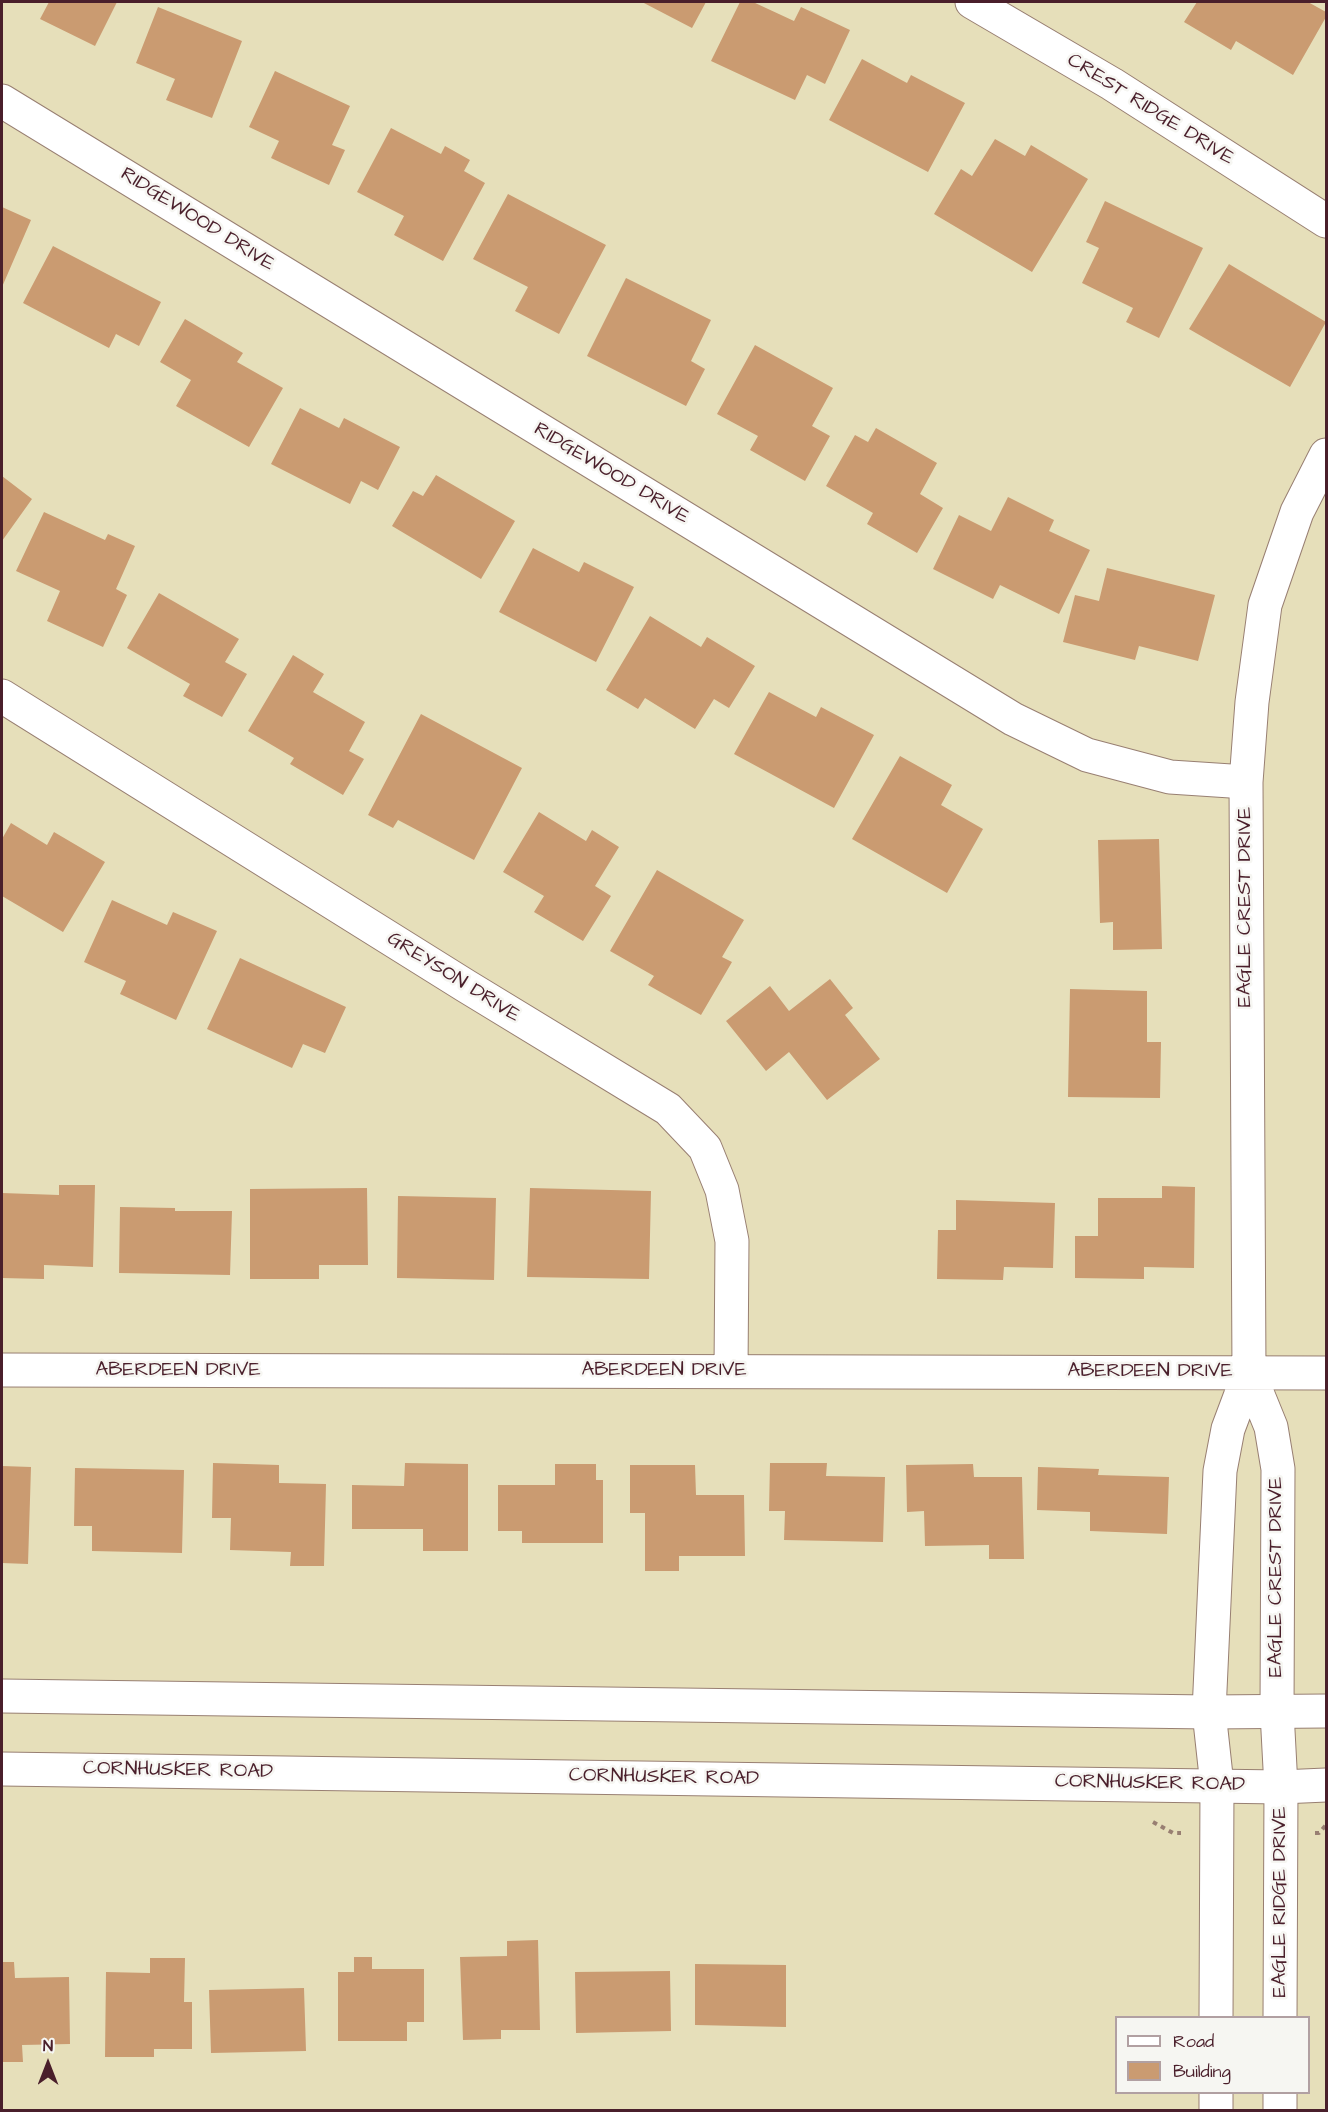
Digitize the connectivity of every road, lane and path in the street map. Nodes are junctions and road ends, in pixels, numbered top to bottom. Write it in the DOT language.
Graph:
graph roads {
  1 [pos="972,2"];
  2 [pos="2,101"];
  3 [pos="1326,221"];
  4 [pos="1326,455"];
  5 [pos="2,696"];
  6 [pos="1246,782"];
  7 [pos="2,1370"];
  8 [pos="731,1371"];
  9 [pos="1249,1373"];
  10 [pos="1326,1373"];
  11 [pos="2,1696"];
  12 [pos="1326,1711"];
  13 [pos="1209,1712"];
  14 [pos="1276,1712"];
  15 [pos="2,1769"];
  16 [pos="1217,1785"];
  17 [pos="1326,1785"];
  18 [pos="1281,1787"];
  19 [pos="1326,1825"];
  20 [pos="1319,1833"];
  21 [pos="1216,2016"];
  22 [pos="1280,2016"];
  23 [pos="1216,2094"];
  24 [pos="1280,2094"];
  25 [pos="1216,2110"];
  26 [pos="1280,2110"];
  1 -- 3 [label="street, CREST RIDGE DRIVE"];
  2 -- 6 [label="street, RIDGEWOOD DRIVE"];
  4 -- 6 [label="street, EAGLE CREST DRIVE"];
  5 -- 8 [label="street, GREYSON DRIVE"];
  6 -- 9 [label="street, EAGLE CREST DRIVE"];
  7 -- 8 [label="street, ABERDEEN DRIVE"];
  8 -- 9 [label="street, ABERDEEN DRIVE"];
  9 -- 10 [label="street, ABERDEEN DRIVE"];
  9 -- 13 [label="street, EAGLE CREST DRIVE"];
  9 -- 14 [label="street, EAGLE CREST DRIVE"];
  11 -- 13 [label="street"];
  12 -- 14 [label="street"];
  13 -- 14 [label="street"];
  13 -- 16 [label="street"];
  14 -- 18 [label="street, EAGLE CREST DRIVE"];
  15 -- 16 [label="street, CORNHUSKER ROAD"];
  16 -- 18 [label="street, CORNHUSKER ROAD"];
  16 -- 21 [label="street"];
  17 -- 18 [label="street, CORNHUSKER ROAD"];
  18 -- 22 [label="street, EAGLE RIDGE DRIVE"];
  19 -- 20 [label="path"];
  23 -- 25 [label="street"];
  24 -- 26 [label="street"];
}
